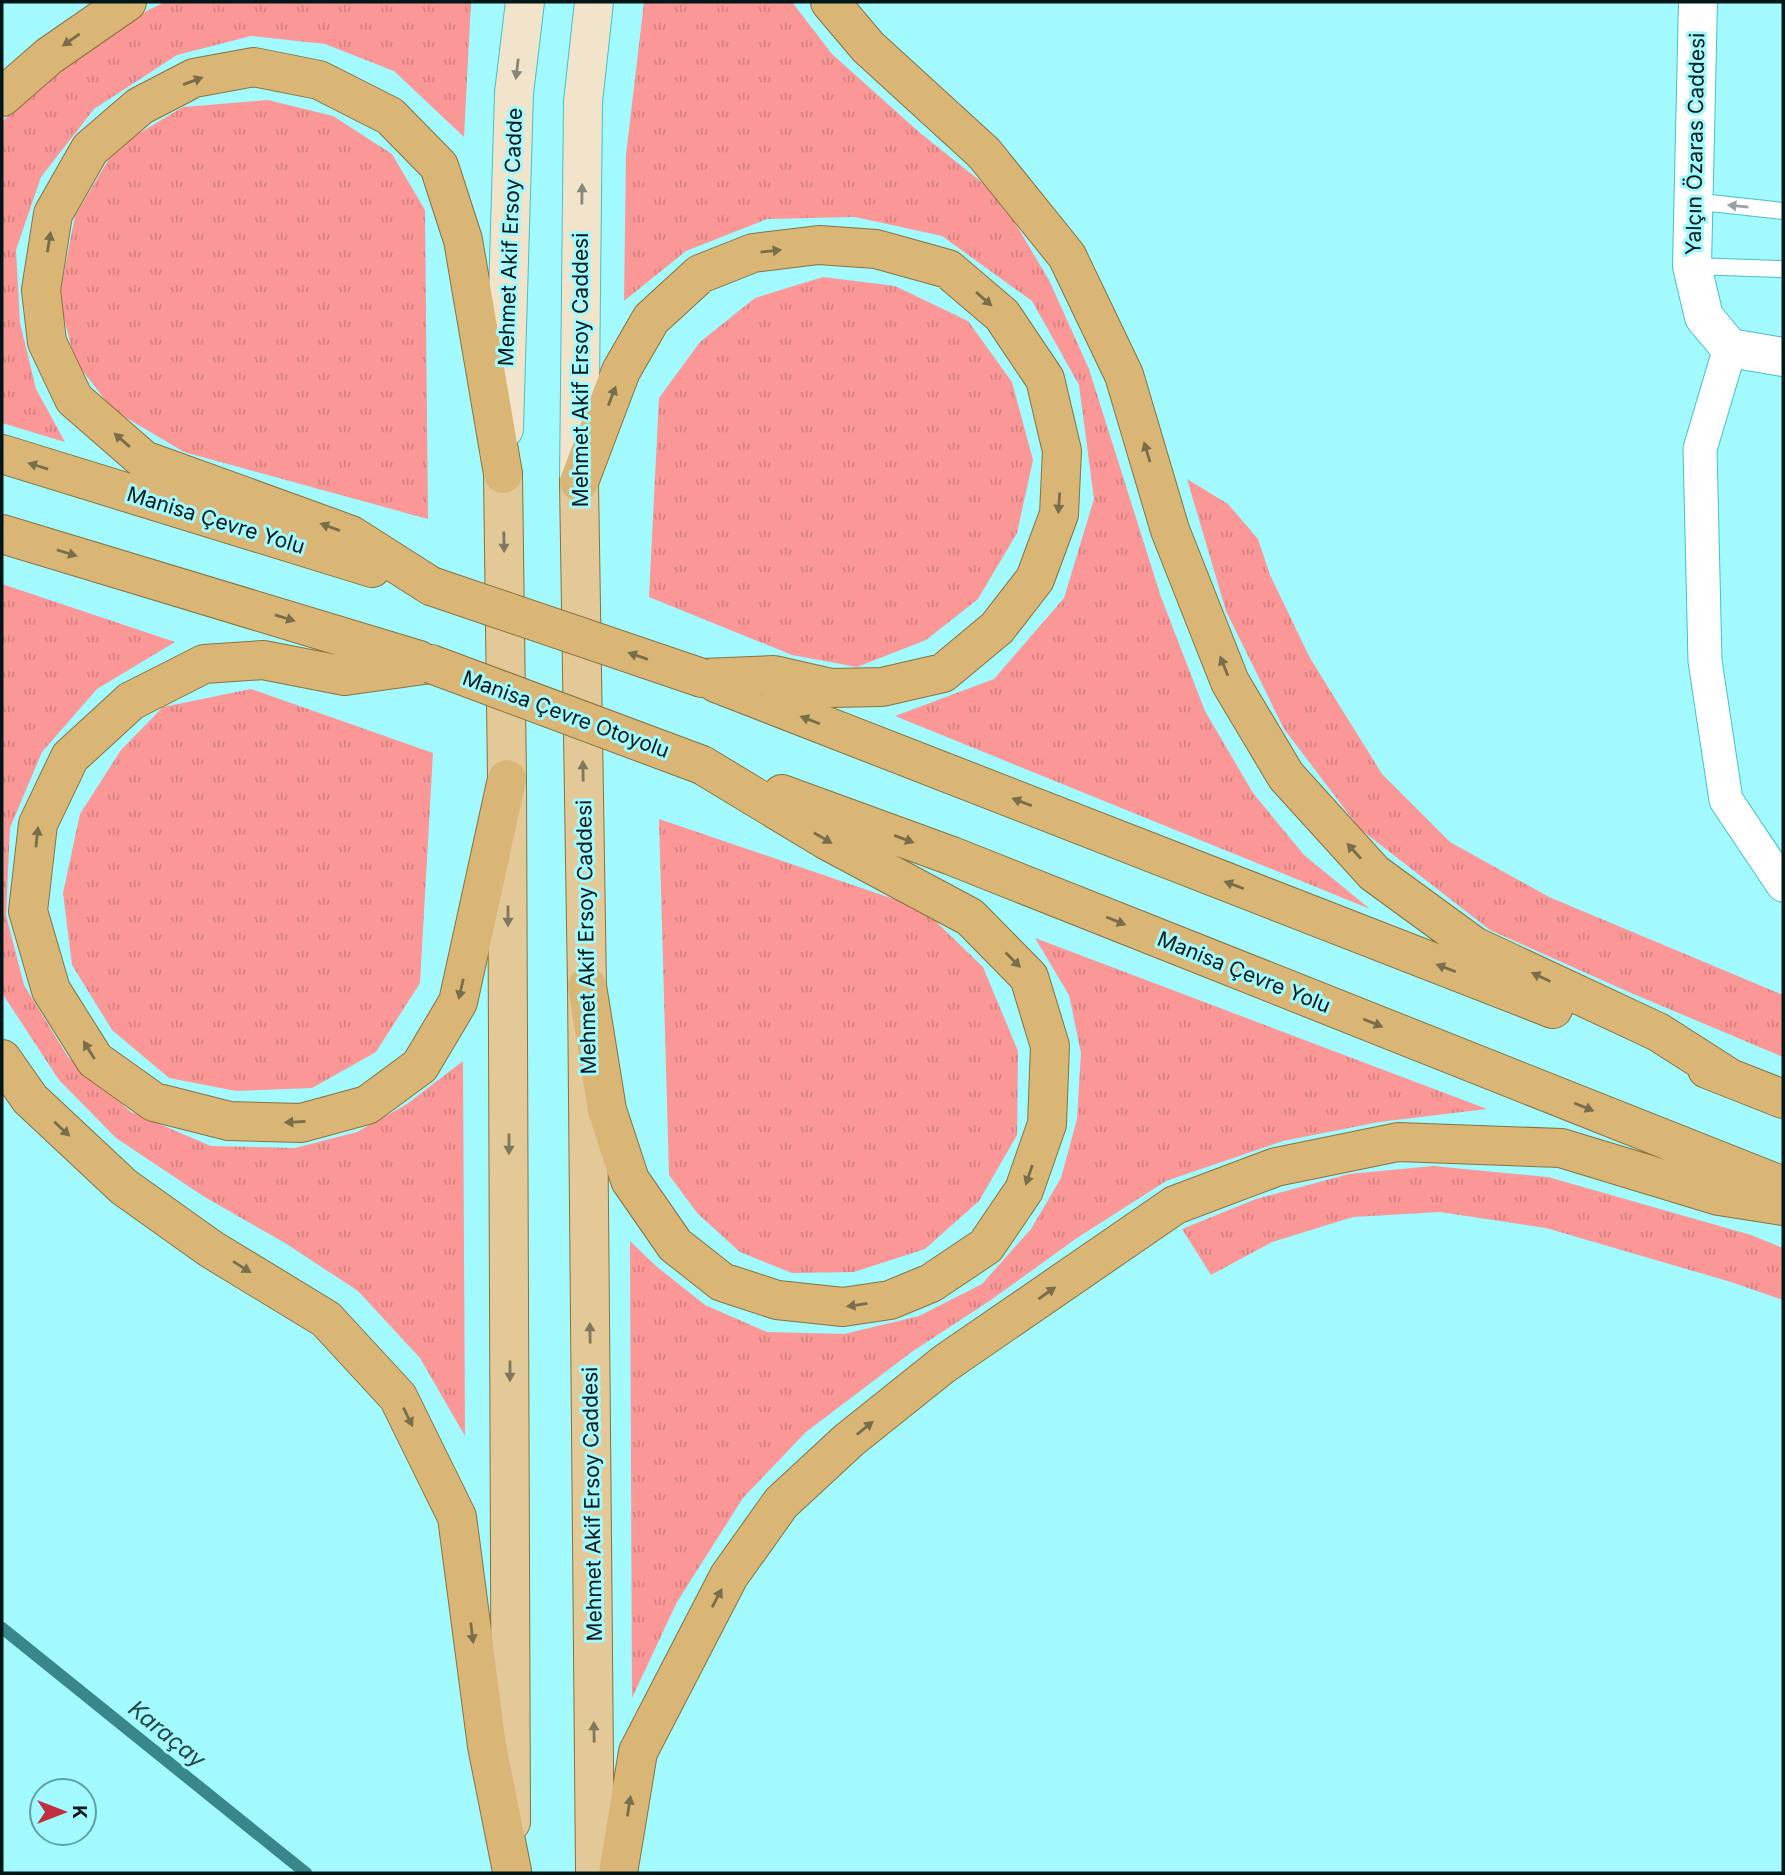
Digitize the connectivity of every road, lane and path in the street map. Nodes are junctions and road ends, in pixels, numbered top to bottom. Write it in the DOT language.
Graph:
graph roads {
  1 [pos="127,2"];
  2 [pos="525,2"];
  3 [pos="594,2"];
  4 [pos="830,2"];
  5 [pos="1698,2"];
  6 [pos="2,97"];
  7 [pos="1692,201"];
  8 [pos="1783,211"];
  9 [pos="1692,266"];
  10 [pos="1783,269"];
  11 [pos="1730,348"];
  12 [pos="1783,357"];
  13 [pos="2,454"];
  14 [pos="503,474"];
  15 [pos="579,482"];
  16 [pos="2,534"];
  17 [pos="431,586"];
  18 [pos="431,664"];
  19 [pos="702,678"];
  20 [pos="702,765"];
  21 [pos="507,779"];
  22 [pos="1783,885"];
  23 [pos="587,986"];
  24 [pos="2,1059"];
  25 [pos="1730,1078"];
  26 [pos="1783,1099"];
  27 [pos="1783,1186"];
  28 [pos="1783,1206"];
  29 [pos="512,1872"];
  30 [pos="596,1873"];
  31 [pos="618,1873"];
  1 -- 6 [label="highway, one-way"];
  2 -- 14 [label="main road, Mehmet Akif Ersoy Cadde, one-way"];
  15 -- 3 [label="main road, Mehmet Akif Ersoy Caddesi, one-way"];
  25 -- 4 [label="highway, one-way"];
  5 -- 7 [label="street, Yalçın Özaras Caddesi"];
  8 -- 7 [label="lane, one-way"];
  7 -- 9 [label="street, Yalçın Özaras Caddesi"];
  9 -- 10 [label="lane"];
  9 -- 11 [label="street, Yalçın Özaras Caddesi"];
  11 -- 12 [label="street"];
  11 -- 22 [label="street"];
  17 -- 13 [label="highway, Manisa Çevre Yolu, one-way"];
  17 -- 14 [label="highway, one-way"];
  14 -- 21 [label="main road, one-way"];
  15 -- 19 [label="highway, one-way"];
  23 -- 15 [label="main road, Mehmet Akif Ersoy Caddesi, one-way"];
  16 -- 18 [label="highway, one-way"];
  19 -- 17 [label="highway, one-way, bridge"];
  18 -- 20 [label="highway, Manisa Çevre Otoyolu, bridge"];
  21 -- 18 [label="highway, one-way"];
  25 -- 19 [label="highway, one-way"];
  20 -- 23 [label="highway, one-way"];
  20 -- 27 [label="highway, Manisa Çevre Yolu, one-way"];
  21 -- 29 [label="main road, one-way"];
  30 -- 23 [label="main road, Mehmet Akif Ersoy Caddesi, one-way"];
  24 -- 29 [label="highway, one-way"];
  25 -- 26 [label="highway"];
  31 -- 28 [label="highway, one-way"];
}
